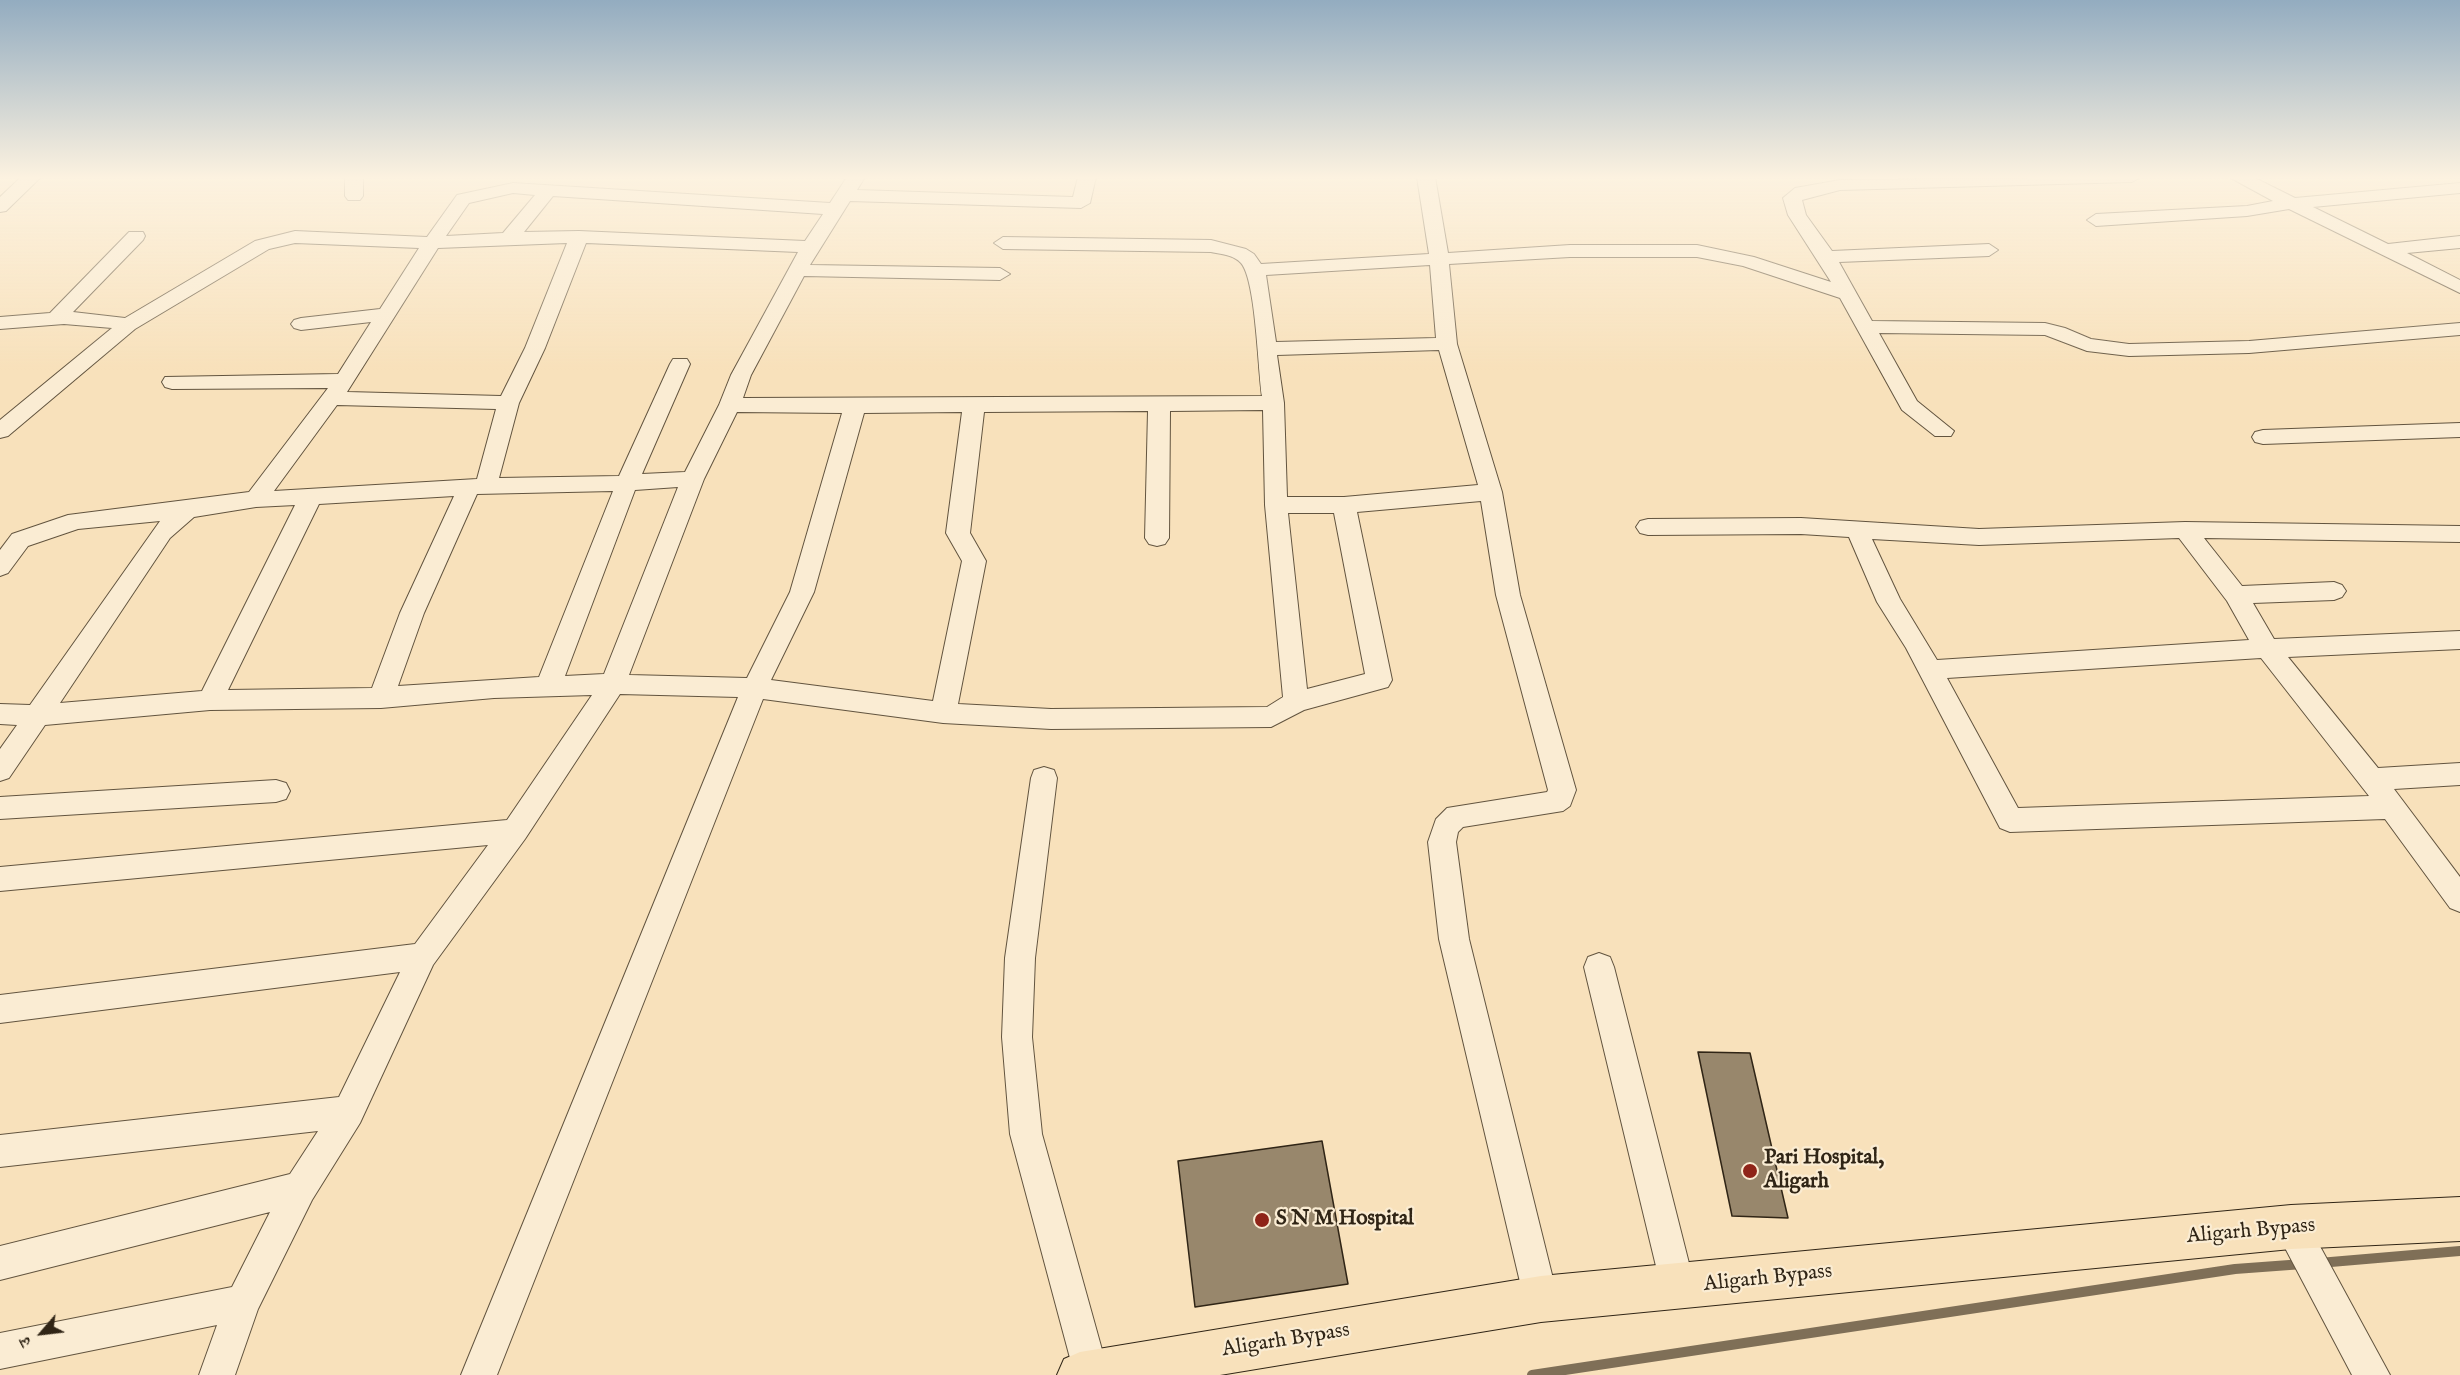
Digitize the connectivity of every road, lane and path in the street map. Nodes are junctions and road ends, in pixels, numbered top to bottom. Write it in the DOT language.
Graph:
graph roads {
  1 [pos="131,241"];
  2 [pos="278,241"];
  3 [pos="390,241"];
  4 [pos="456,241"];
  5 [pos="577,241"];
  6 [pos="622,241"];
  7 [pos="816,241"];
  8 [pos="1437,241"];
  9 [pos="1816,241"];
  10 [pos="2364,241"];
  11 [pos="2460,242"];
  12 [pos="432,243"];
  13 [pos="1003,243"];
  14 [pos="1989,249"];
  15 [pos="2382,250"];
  16 [pos="1440,257"];
  17 [pos="1827,257"];
  18 [pos="804,259"];
  19 [pos="1257,270"];
  20 [pos="1000,274"];
  21 [pos="2460,287"];
  22 [pos="1848,294"];
  23 [pos="384,315"];
  24 [pos="55,319"];
  25 [pos="0,323"];
  26 [pos="301,324"];
  27 [pos="128,325"];
  28 [pos="1867,327"];
  29 [pos="2460,329"];
  30 [pos="1447,344"];
  31 [pos="1266,349"];
  32 [pos="680,364"];
  33 [pos="344,381"];
  34 [pos="172,382"];
  35 [pos="330,398"];
  36 [pos="508,403"];
  37 [pos="1273,403"];
  38 [pos="1159,404"];
  39 [pos="730,405"];
  40 [pos="974,405"];
  41 [pos="855,406"];
  42 [pos="2460,430"];
  43 [pos="0,431"];
  44 [pos="1943,431"];
  45 [pos="2263,437"];
  46 [pos="693,479"];
  47 [pos="627,483"];
  48 [pos="477,487"];
  49 [pos="1491,492"];
  50 [pos="311,497"];
  51 [pos="256,499"];
  52 [pos="1276,505"];
  53 [pos="1344,505"];
  54 [pos="187,510"];
  55 [pos="1648,527"];
  56 [pos="1857,530"];
  57 [pos="2185,530"];
  58 [pos="2460,534"];
  59 [pos="1157,538"];
  60 [pos="0,567"];
  61 [pos="2334,591"];
  62 [pos="2236,596"];
  63 [pos="2460,640"];
  64 [pos="2266,647"];
  65 [pos="1930,670"];
  66 [pos="613,684"];
  67 [pos="548,686"];
  68 [pos="755,688"];
  69 [pos="381,698"];
  70 [pos="210,700"];
  71 [pos="1296,702"];
  72 [pos="943,713"];
  73 [pos="0,714"];
  74 [pos="37,715"];
  75 [pos="0,770"];
  76 [pos="2460,774"];
  77 [pos="1044,778"];
  78 [pos="2371,779"];
  79 [pos="276,791"];
  80 [pos="2392,807"];
  81 [pos="0,808"];
  82 [pos="515,831"];
  83 [pos="0,879"];
  84 [pos="2460,899"];
  85 [pos="423,956"];
  86 [pos="1599,967"];
  87 [pos="0,1009"];
  88 [pos="349,1112"];
  89 [pos="0,1151"];
  90 [pos="300,1188"];
  91 [pos="2460,1219"];
  92 [pos="2297,1240"];
  93 [pos="0,1263"];
  94 [pos="1678,1287"];
  95 [pos="1541,1299"];
  96 [pos="243,1302"];
  97 [pos="0,1351"];
  98 [pos="1109,1372"];
  99 [pos="217,1375"];
  100 [pos="480,1375"];
  101 [pos="2372,1375"];
  1 -- 24 [label="street"];
  2 -- 27 [label="street"];
  3 -- 12 [label="street"];
  4 -- 12 [label="street"];
  5 -- 36 [label="street"];
  6 -- 18 [label="street"];
  7 -- 18 [label="street"];
  8 -- 16 [label="street"];
  9 -- 17 [label="street"];
  10 -- 15 [label="street"];
  11 -- 15 [label="street"];
  12 -- 23 [label="street"];
  13 -- 19 [label="street"];
  14 -- 17 [label="street"];
  15 -- 21 [label="street"];
  16 -- 19 [label="street"];
  16 -- 22 [label="street"];
  16 -- 30 [label="street"];
  17 -- 22 [label="street"];
  18 -- 20 [label="street"];
  18 -- 39 [label="street"];
  19 -- 31 [label="street"];
  22 -- 28 [label="street"];
  23 -- 26 [label="street"];
  23 -- 33 [label="street"];
  24 -- 25 [label="street"];
  24 -- 27 [label="street"];
  27 -- 43 [label="street"];
  28 -- 29 [label="street"];
  28 -- 44 [label="street"];
  30 -- 31 [label="street"];
  30 -- 49 [label="street"];
  31 -- 37 [label="street"];
  32 -- 47 [label="street"];
  33 -- 34 [label="street"];
  33 -- 35 [label="street"];
  35 -- 36 [label="street"];
  35 -- 51 [label="street"];
  36 -- 48 [label="street"];
  37 -- 38 [label="street"];
  37 -- 52 [label="street"];
  38 -- 40 [label="street"];
  38 -- 59 [label="street"];
  39 -- 41 [label="street"];
  39 -- 46 [label="street"];
  40 -- 41 [label="street"];
  40 -- 72 [label="street"];
  41 -- 68 [label="street"];
  42 -- 45 [label="street"];
  46 -- 47 [label="street"];
  46 -- 66 [label="street"];
  47 -- 48 [label="street"];
  47 -- 67 [label="street"];
  48 -- 50 [label="street"];
  48 -- 69 [label="street"];
  49 -- 53 [label="street"];
  49 -- 95 [label="street"];
  50 -- 51 [label="street"];
  50 -- 70 [label="street"];
  51 -- 54 [label="street"];
  52 -- 53 [label="street"];
  52 -- 71 [label="street"];
  53 -- 71 [label="street"];
  54 -- 60 [label="street"];
  54 -- 74 [label="street"];
  55 -- 56 [label="street"];
  56 -- 57 [label="street"];
  56 -- 65 [label="street"];
  57 -- 58 [label="street"];
  57 -- 62 [label="street"];
  61 -- 62 [label="street"];
  62 -- 64 [label="street"];
  63 -- 64 [label="street"];
  64 -- 65 [label="street"];
  64 -- 78 [label="street"];
  65 -- 80 [label="street"];
  66 -- 67 [label="street"];
  66 -- 68 [label="street"];
  66 -- 82 [label="street"];
  67 -- 69 [label="street"];
  68 -- 72 [label="street"];
  68 -- 100 [label="street"];
  69 -- 70 [label="street"];
  70 -- 74 [label="street"];
  71 -- 72 [label="street"];
  73 -- 74 [label="street"];
  74 -- 75 [label="street"];
  76 -- 78 [label="street"];
  77 -- 98 [label="street"];
  78 -- 80 [label="street"];
  79 -- 81 [label="street"];
  80 -- 84 [label="street"];
  82 -- 83 [label="street"];
  82 -- 85 [label="street"];
  85 -- 87 [label="street"];
  85 -- 88 [label="street"];
  86 -- 94 [label="street"];
  88 -- 89 [label="street"];
  88 -- 90 [label="street"];
  90 -- 93 [label="street"];
  90 -- 96 [label="street"];
  91 -- 92 [label="highway, Aligarh Bypass"];
  92 -- 94 [label="highway, Aligarh Bypass"];
  92 -- 101 [label="street"];
  94 -- 95 [label="highway, Aligarh Bypass"];
  95 -- 98 [label="highway, Aligarh Bypass"];
  96 -- 97 [label="street"];
  96 -- 99 [label="street"];
}
